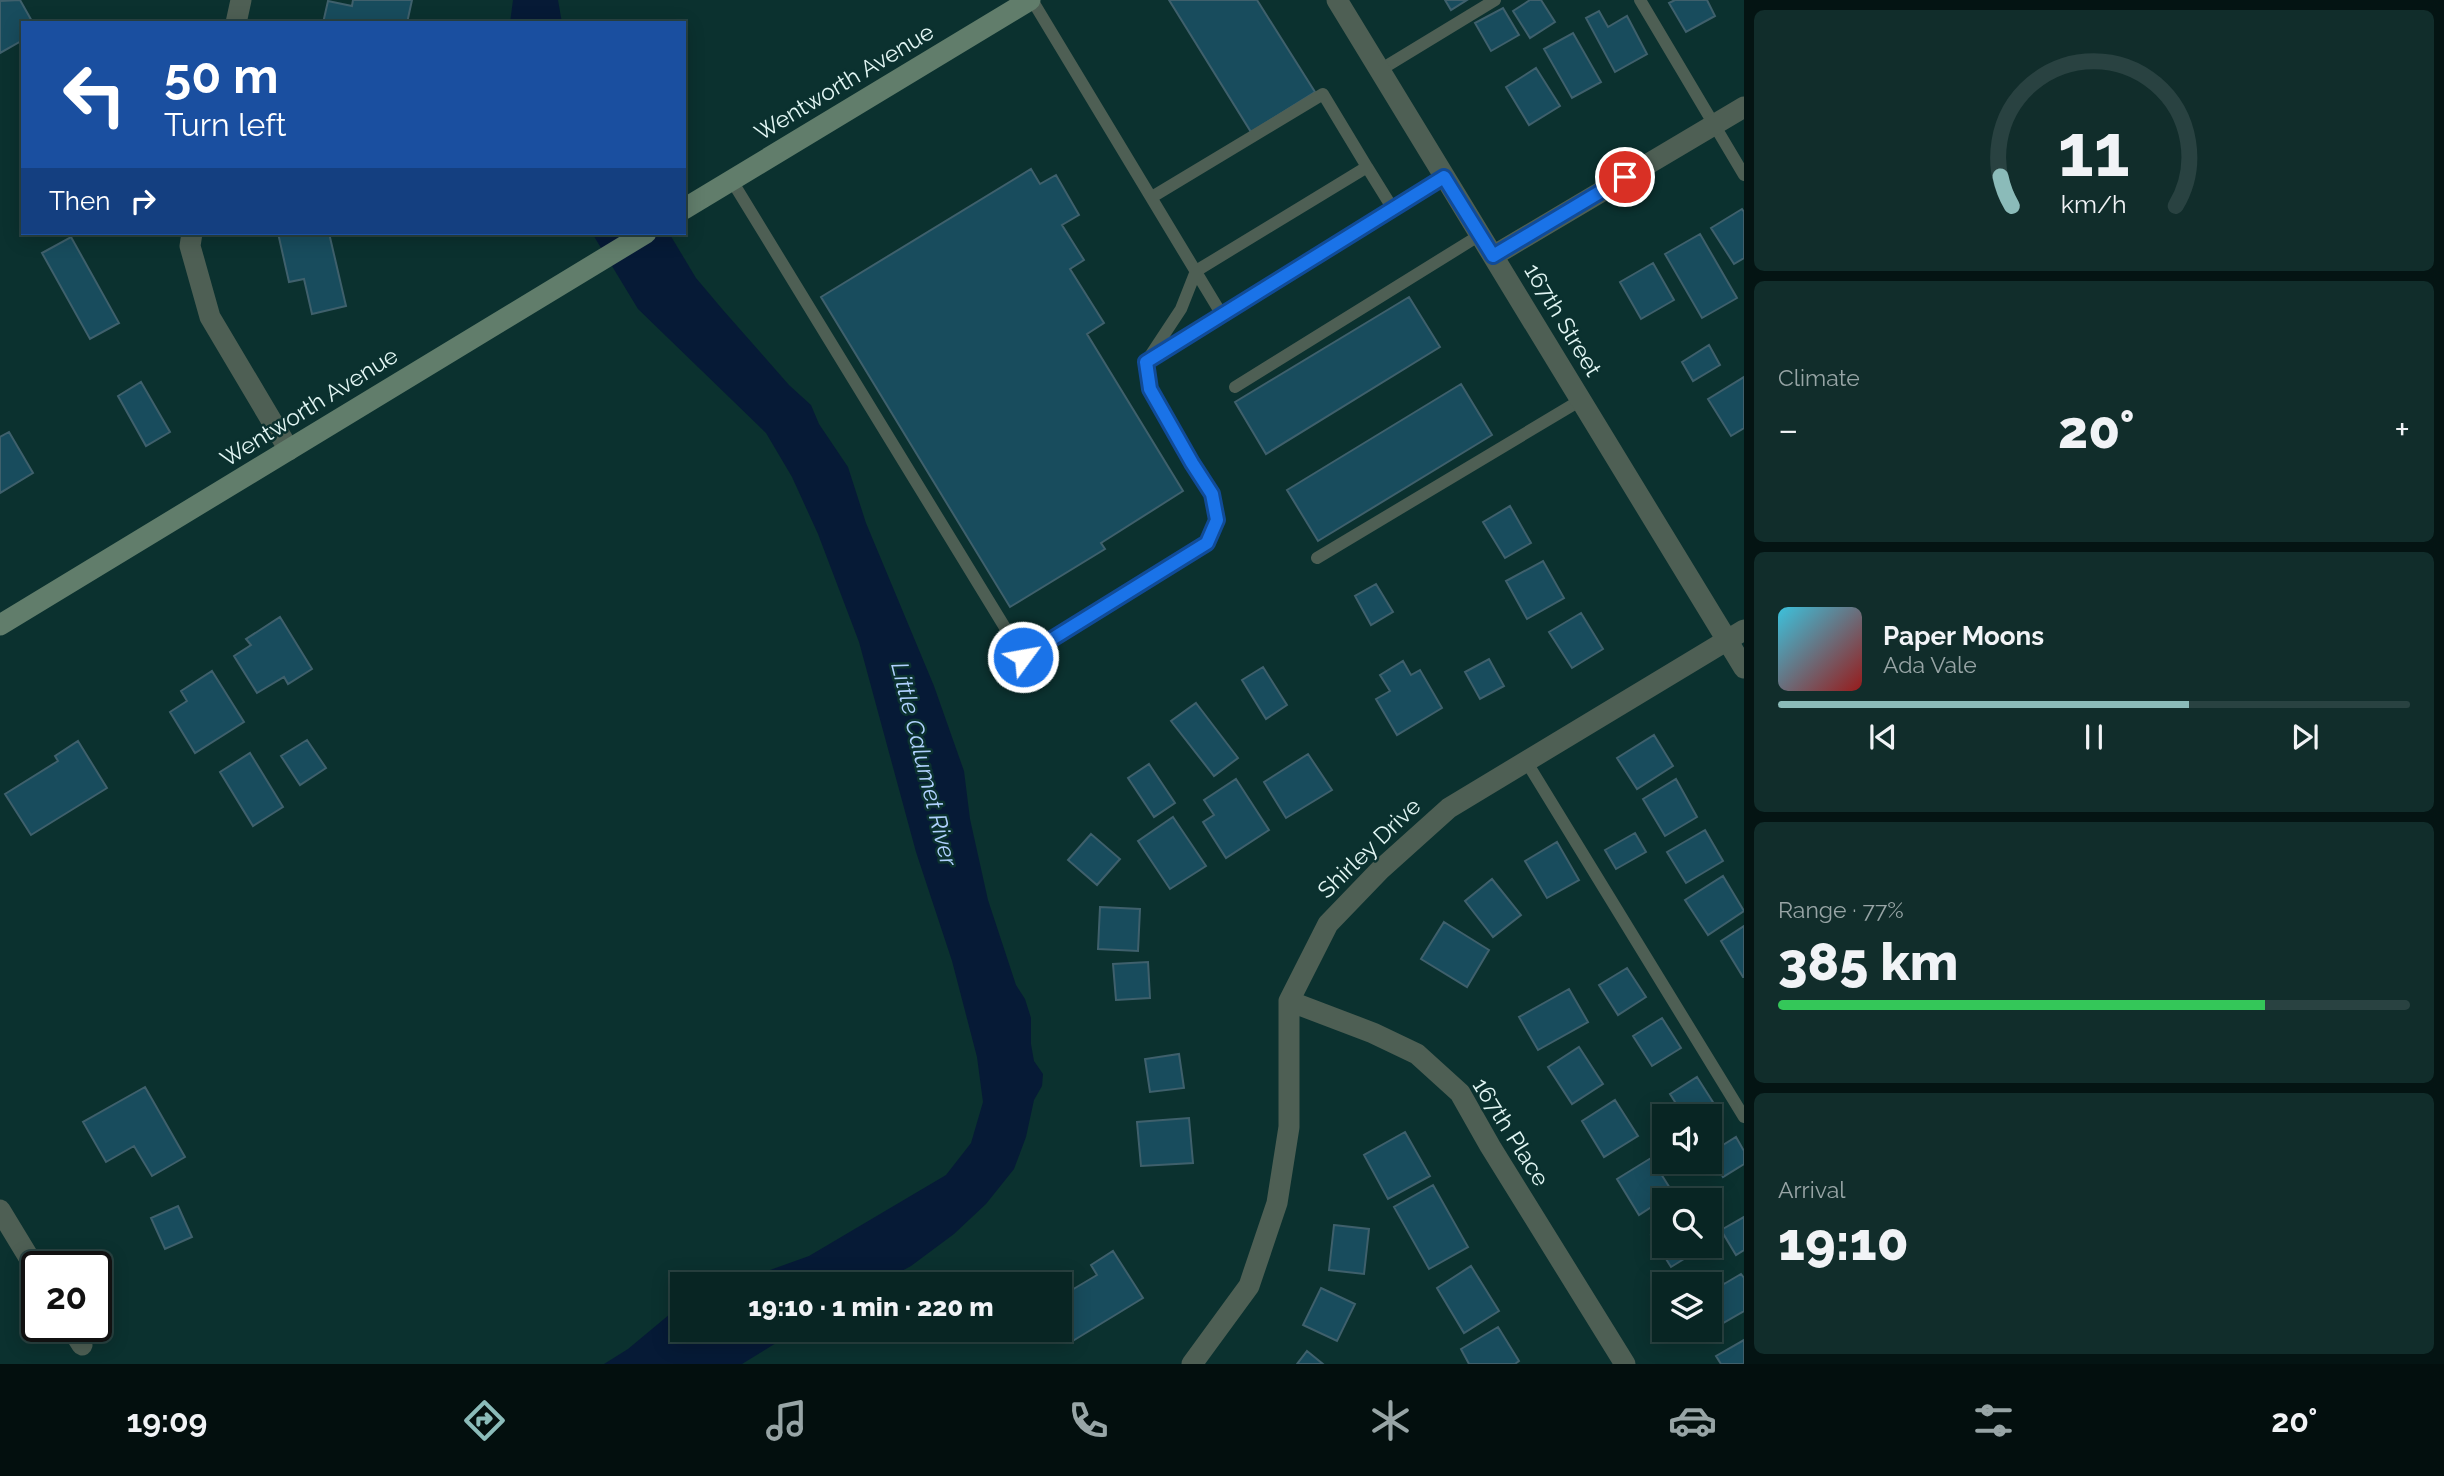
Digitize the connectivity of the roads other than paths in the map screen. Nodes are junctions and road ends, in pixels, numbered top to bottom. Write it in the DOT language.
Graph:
graph roads {
  1 [pos="241,0"];
  2 [pos="1031,0"];
  3 [pos="1337,0"];
  4 [pos="1495,0"];
  5 [pos="1640,0"];
  6 [pos="236,21"];
  7 [pos="1380,70"];
  8 [pos="1744,107"];
  9 [pos="1714,125"];
  10 [pos="1367,167"];
  11 [pos="1744,175"];
  12 [pos="1444,177"];
  13 [pos="732,180"];
  14 [pos="1152,197"];
  15 [pos="686,208"];
  16 [pos="1393,209"];
  17 [pos="192,235"];
  18 [pos="643,235"];
  19 [pos="1480,235"];
  20 [pos="1493,256"];
  21 [pos="1196,271"];
  22 [pos="1222,315"];
  23 [pos="1146,362"];
  24 [pos="1235,387"];
  25 [pos="1581,400"];
  26 [pos="289,450"];
  27 [pos="1317,558"];
  28 [pos="0,625"];
  29 [pos="1736,635"];
  30 [pos="1744,668"];
  31 [pos="1526,761"];
  32 [pos="1289,1001"];
  33 [pos="1744,1117"];
  34 [pos="0,1210"];
  35 [pos="25,1251"];
  36 [pos="80,1342"];
  37 [pos="82,1345"];
  38 [pos="1192,1364"];
  39 [pos="1625,1364"];
  1 -- 6 [label="street"];
  2 -- 13 [label="street, Wentworth Avenue"];
  2 -- 14 [label="lane"];
  3 -- 7 [label="street, 167th Street"];
  4 -- 7 [label="lane"];
  5 -- 9 [label="lane"];
  7 -- 12 [label="street, 167th Street"];
  8 -- 9 [label="street"];
  9 -- 11 [label="lane"];
  9 -- 20 [label="street"];
  10 -- 14 [label="lane"];
  10 -- 16 [label="lane"];
  10 -- 21 [label="lane"];
  12 -- 16 [label="lane"];
  12 -- 19 [label="street, 167th Street"];
  13 -- 15 [label="street, Wentworth Avenue"];
  13 -- 23 [label="lane"];
  14 -- 21 [label="lane"];
  16 -- 22 [label="lane"];
  17 -- 26 [label="street"];
  18 -- 26 [label="street, Wentworth Avenue"];
  19 -- 20 [label="street, 167th Street"];
  19 -- 24 [label="lane"];
  20 -- 25 [label="street, 167th Street"];
  21 -- 22 [label="lane"];
  21 -- 23 [label="lane"];
  22 -- 23 [label="lane"];
  25 -- 27 [label="lane"];
  25 -- 29 [label="street, 167th Street"];
  26 -- 28 [label="street, Wentworth Avenue"];
  29 -- 30 [label="street, 167th Street"];
  29 -- 31 [label="street, Shirley Drive"];
  31 -- 32 [label="street, Shirley Drive"];
  31 -- 33 [label="lane"];
  32 -- 38 [label="street, Shirley Drive"];
  32 -- 39 [label="street, 167th Place"];
  34 -- 35 [label="street"];
  36 -- 37 [label="street"];
}
